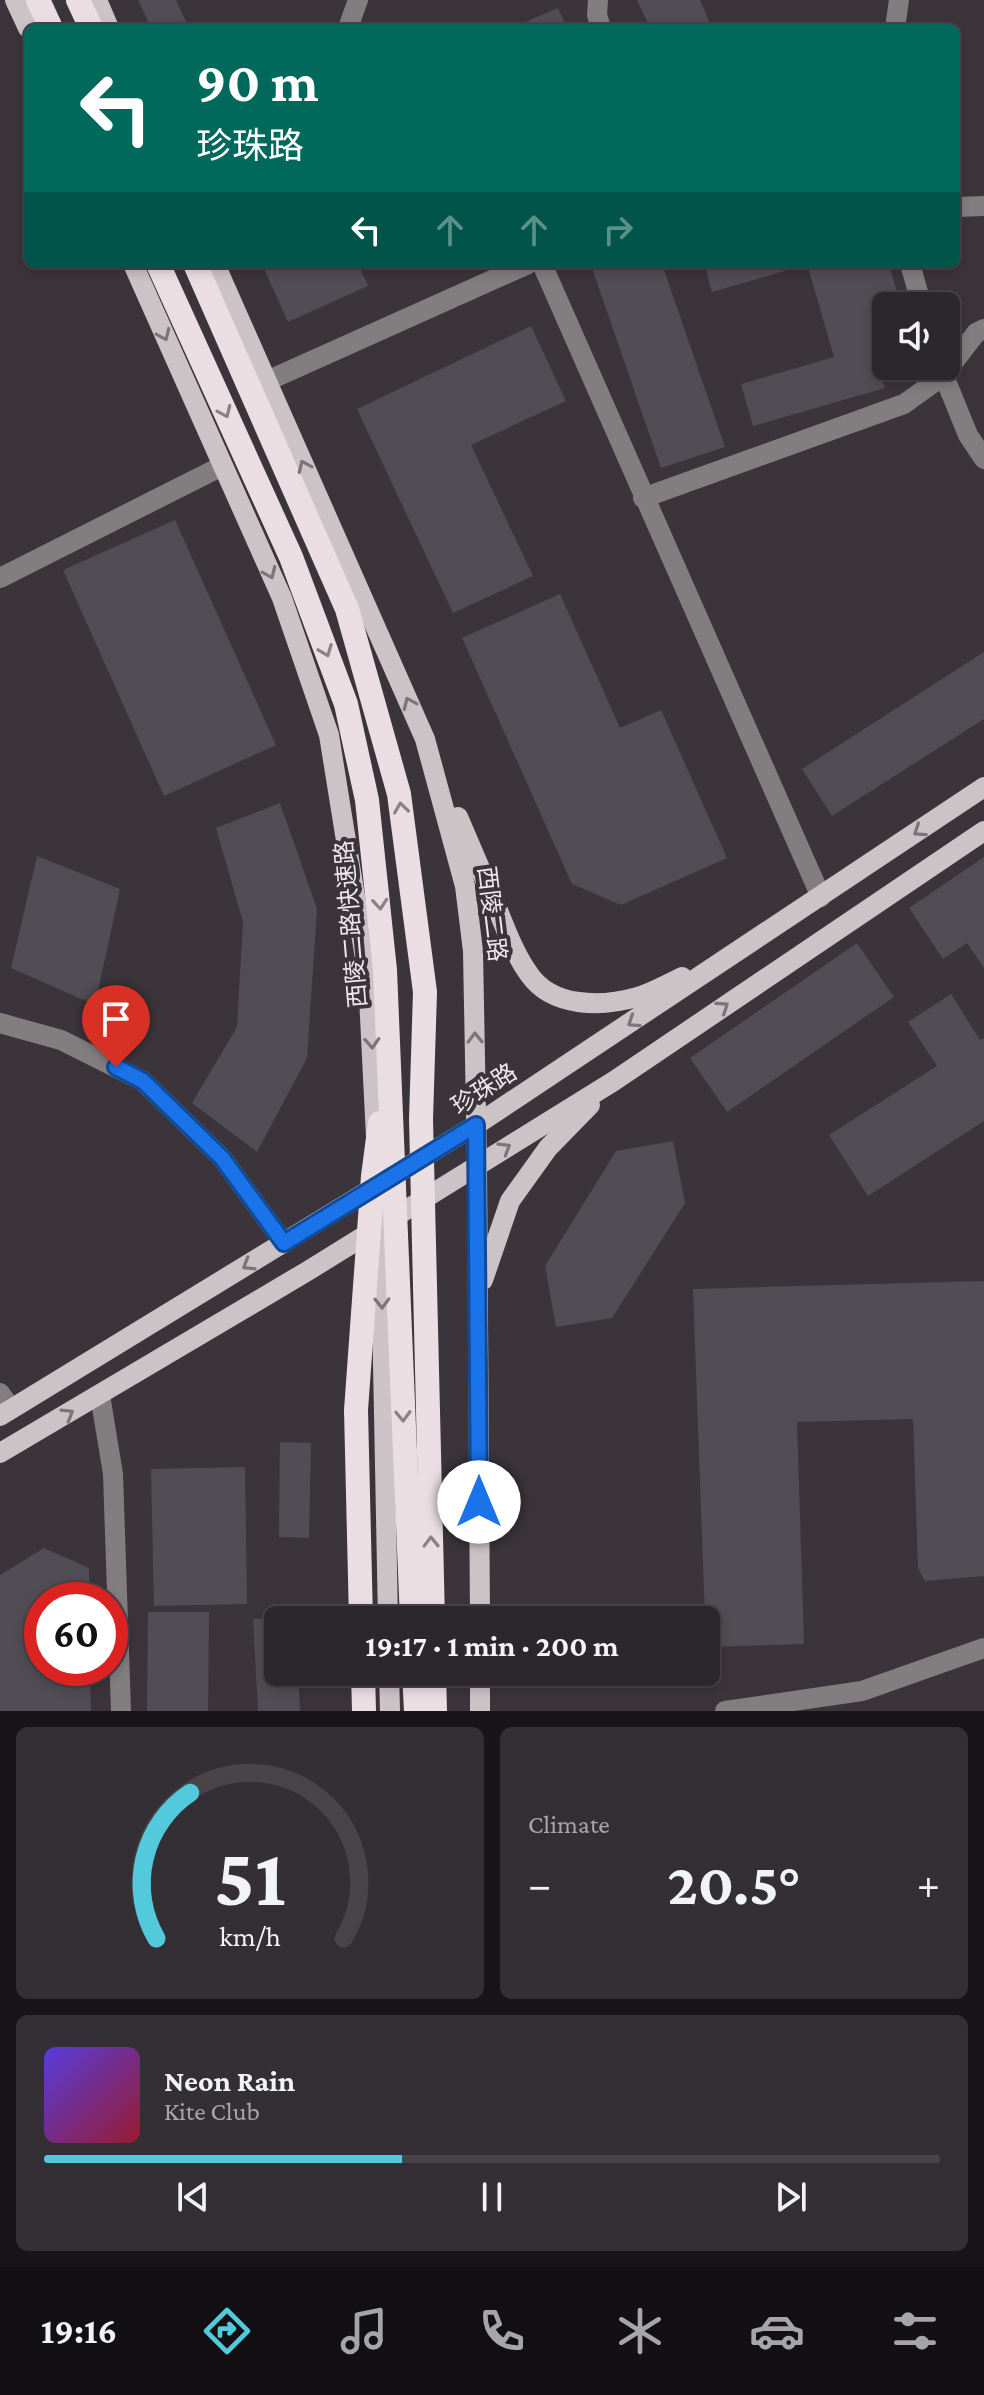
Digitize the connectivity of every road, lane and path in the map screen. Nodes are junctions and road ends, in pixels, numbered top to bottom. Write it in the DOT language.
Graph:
graph roads {
  1 [pos="15,0"];
  2 [pos="38,0"];
  3 [pos="78,0"];
  4 [pos="97,0"];
  5 [pos="358,0"];
  6 [pos="598,0"];
  7 [pos="899,0"];
  8 [pos="26,24"];
  9 [pos="49,24"];
  10 [pos="89,24"];
  11 [pos="107,24"];
  12 [pos="349,24"];
  13 [pos="600,24"];
  14 [pos="896,24"];
  15 [pos="984,206"];
  16 [pos="960,207"];
  17 [pos="135,268"];
  18 [pos="160,268"];
  19 [pos="197,268"];
  20 [pos="217,268"];
  21 [pos="519,268"];
  22 [pos="544,268"];
  23 [pos="911,268"];
  24 [pos="918,292"];
  25 [pos="984,329"];
  26 [pos="960,350"];
  27 [pos="931,380"];
  28 [pos="945,380"];
  29 [pos="267,381"];
  30 [pos="984,459"];
  31 [pos="222,466"];
  32 [pos="643,498"];
  33 [pos="0,578"];
  34 [pos="425,739"];
  35 [pos="984,787"];
  36 [pos="984,831"];
  37 [pos="821,897"];
  38 [pos="761,938"];
  39 [pos="0,1023"];
  40 [pos="389,1061"];
  41 [pos="614,1081"];
  42 [pos="476,1125"];
  43 [pos="477,1166"];
  44 [pos="379,1186"];
  45 [pos="381,1225"];
  46 [pos="284,1243"];
  47 [pos="478,1295"];
  48 [pos="100,1395"];
  49 [pos="4,1406"];
  50 [pos="0,1453"];
  51 [pos="361,1606"];
  52 [pos="388,1606"];
  53 [pos="411,1606"];
  54 [pos="433,1606"];
  55 [pos="480,1606"];
  56 [pos="984,1648"];
  57 [pos="363,1686"];
  58 [pos="389,1686"];
  59 [pos="415,1686"];
  60 [pos="434,1686"];
  61 [pos="480,1686"];
  62 [pos="121,1711"];
  63 [pos="364,1711"];
  64 [pos="390,1711"];
  65 [pos="416,1711"];
  66 [pos="435,1711"];
  67 [pos="480,1711"];
  68 [pos="725,1711"];
  1 -- 8 [label="main road"];
  2 -- 9 [label="highway"];
  3 -- 10 [label="highway"];
  4 -- 11 [label="main road"];
  5 -- 12 [label="street"];
  6 -- 13 [label="street"];
  7 -- 14 [label="street"];
  15 -- 16 [label="street"];
  17 -- 31 [label="main road, one-way"];
  18 -- 40 [label="highway, 西陵二路快速路, one-way, bridge"];
  54 -- 19 [label="highway, one-way, bridge"];
  20 -- 29 [label="main road, 西陵二路"];
  21 -- 29 [label="street"];
  22 -- 32 [label="street"];
  23 -- 24 [label="street"];
  25 -- 26 [label="street"];
  27 -- 32 [label="street"];
  28 -- 30 [label="street"];
  34 -- 29 [label="main road, 西陵二路, one-way"];
  31 -- 33 [label="street"];
  31 -- 44 [label="main road, one-way"];
  32 -- 37 [label="street"];
  34 -- 38 [label="main road"];
  42 -- 34 [label="main road, 西陵二路, one-way"];
  35 -- 37 [label="main road, 珍珠路, one-way"];
  41 -- 36 [label="main road, one-way"];
  37 -- 38 [label="main road, 珍珠路"];
  38 -- 42 [label="main road, 珍珠路, one-way"];
  39 -- 46 [label="street"];
  40 -- 51 [label="highway, bridge"];
  40 -- 53 [label="highway, 西陵二路快速路, one-way, bridge"];
  43 -- 41 [label="main road, one-way"];
  41 -- 47 [label="main road"];
  42 -- 43 [label="main road, 西陵二路"];
  42 -- 44 [label="main road, 珍珠路"];
  43 -- 45 [label="main road"];
  43 -- 47 [label="main road, 西陵二路"];
  44 -- 45 [label="main road"];
  44 -- 46 [label="main road, 珍珠路"];
  45 -- 48 [label="main road"];
  45 -- 52 [label="main road, one-way"];
  46 -- 49 [label="main road, 珍珠路, one-way"];
  47 -- 55 [label="main road, 西陵二路"];
  50 -- 48 [label="main road, one-way"];
  48 -- 62 [label="street"];
  56 -- 68 [label="street"];
  57 -- 63 [label="highway"];
  58 -- 64 [label="main road"];
  59 -- 65 [label="highway"];
  60 -- 66 [label="highway"];
  61 -- 67 [label="main road"];
}
